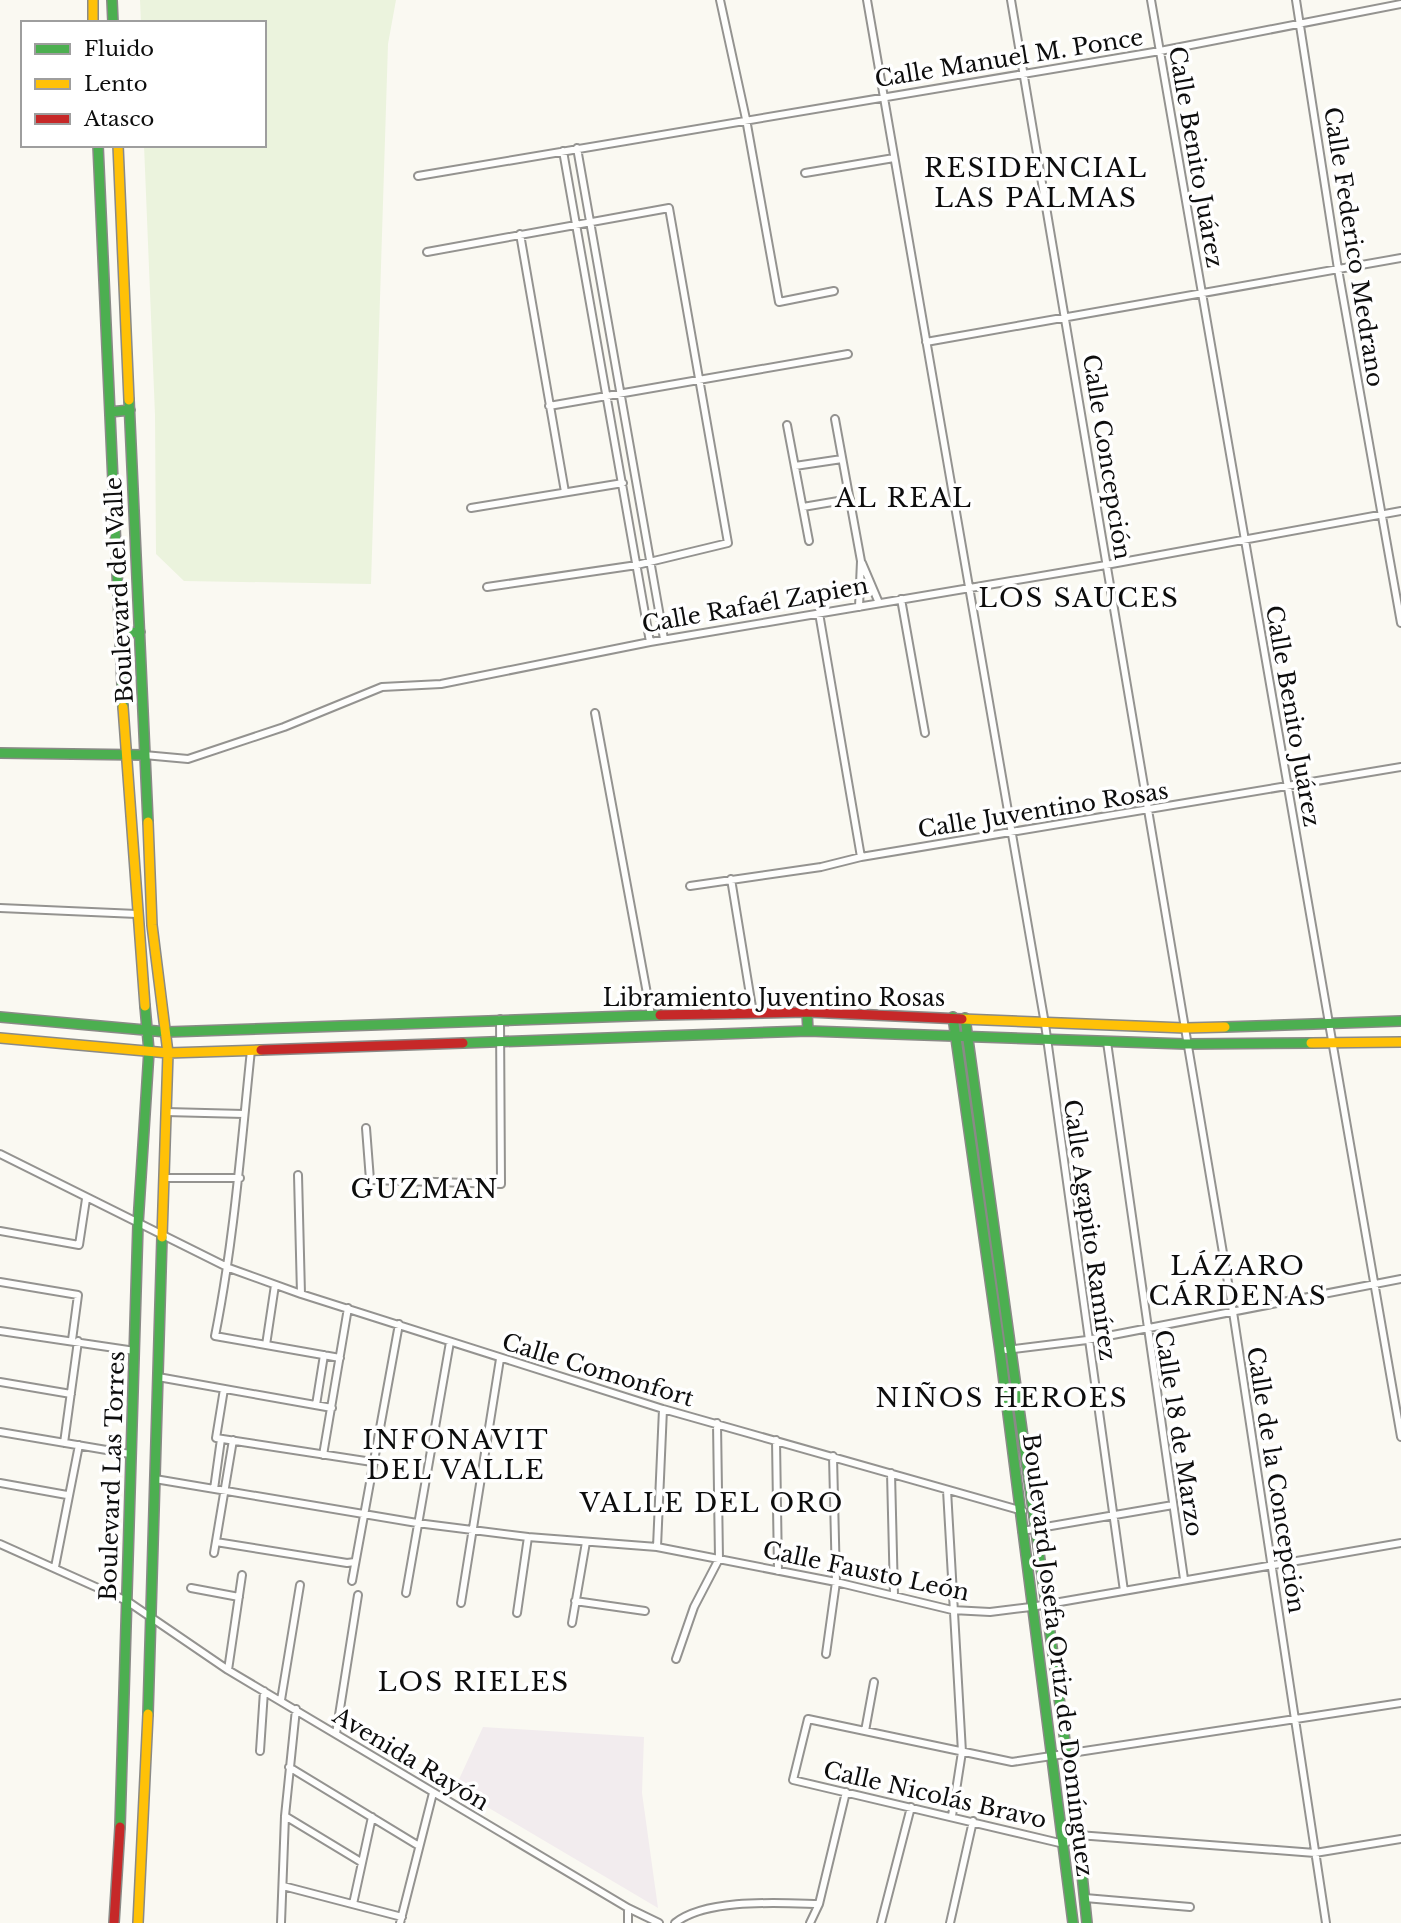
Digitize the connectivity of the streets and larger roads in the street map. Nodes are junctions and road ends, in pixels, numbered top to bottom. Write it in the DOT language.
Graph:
graph roads {
  1 [pos="93,0"];
  2 [pos="112,0"];
  3 [pos="720,0"];
  4 [pos="867,0"];
  5 [pos="1011,0"];
  6 [pos="1151,0"];
  7 [pos="1296,0"];
  8 [pos="1401,4"];
  9 [pos="93,21"];
  10 [pos="113,21"];
  11 [pos="1300,22"];
  12 [pos="1160,51"];
  13 [pos="1023,72"];
  14 [pos="883,96"];
  15 [pos="746,119"];
  16 [pos="98,147"];
  17 [pos="118,147"];
  18 [pos="577,148"];
  19 [pos="563,151"];
  20 [pos="894,158"];
  21 [pos="805,173"];
  22 [pos="418,176"];
  23 [pos="589,223"];
  24 [pos="576,225"];
  25 [pos="520,234"];
  26 [pos="427,252"];
  27 [pos="1401,258"];
  28 [pos="1338,269"];
  29 [pos="834,291"];
  30 [pos="1203,293"];
  31 [pos="1066,316"];
  32 [pos="926,342"];
  33 [pos="848,354"];
  34 [pos="697,381"];
  35 [pos="621,394"];
  36 [pos="608,396"];
  37 [pos="549,406"];
  38 [pos="130,410"];
  39 [pos="110,412"];
  40 [pos="835,419"];
  41 [pos="788,425"];
  42 [pos="842,459"];
  43 [pos="795,466"];
  44 [pos="623,483"];
  45 [pos="565,492"];
  46 [pos="850,499"];
  47 [pos="803,507"];
  48 [pos="471,508"];
  49 [pos="1401,511"];
  50 [pos="1383,514"];
  51 [pos="1245,540"];
  52 [pos="809,541"];
  53 [pos="861,561"];
  54 [pos="650,563"];
  55 [pos="637,565"];
  56 [pos="1106,565"];
  57 [pos="487,587"];
  58 [pos="969,588"];
  59 [pos="901,599"];
  60 [pos="879,603"];
  61 [pos="859,607"];
  62 [pos="819,613"];
  63 [pos="1401,623"];
  64 [pos="140,632"];
  65 [pos="120,633"];
  66 [pos="664,639"];
  67 [pos="650,642"];
  68 [pos="595,713"];
  69 [pos="925,733"];
  70 [pos="0,753"];
  71 [pos="125,755"];
  72 [pos="144,755"];
  73 [pos="1401,767"];
  74 [pos="1286,786"];
  75 [pos="1150,811"];
  76 [pos="1011,832"];
  77 [pos="134,847"];
  78 [pos="862,857"];
  79 [pos="150,861"];
  80 [pos="731,879"];
  81 [pos="690,886"];
  82 [pos="0,908"];
  83 [pos="137,914"];
  84 [pos="753,1013"];
  85 [pos="807,1013"];
  86 [pos="651,1014"];
  87 [pos="0,1017"];
  88 [pos="953,1017"];
  89 [pos="965,1018"];
  90 [pos="500,1019"];
  91 [pos="1401,1021"];
  92 [pos="1330,1022"];
  93 [pos="1045,1024"];
  94 [pos="1185,1028"];
  95 [pos="147,1031"];
  96 [pos="808,1031"];
  97 [pos="167,1032"];
  98 [pos="956,1037"];
  99 [pos="967,1037"];
  100 [pos="0,1038"];
  101 [pos="499,1040"];
  102 [pos="1047,1040"];
  103 [pos="1107,1042"];
  104 [pos="1401,1042"];
  105 [pos="1332,1043"];
  106 [pos="1186,1044"];
  107 [pos="251,1050"];
  108 [pos="149,1051"];
  109 [pos="168,1053"];
  110 [pos="166,1112"];
  111 [pos="244,1114"];
  112 [pos="366,1128"];
  113 [pos="0,1154"];
  114 [pos="298,1175"];
  115 [pos="164,1178"];
  116 [pos="240,1178"];
  117 [pos="86,1199"];
  118 [pos="138,1224"];
  119 [pos="0,1231"];
  120 [pos="163,1235"];
  121 [pos="229,1268"];
  122 [pos="1401,1279"];
  123 [pos="0,1282"];
  124 [pos="1374,1283"];
  125 [pos="275,1285"];
  126 [pos="301,1294"];
  127 [pos="348,1308"];
  128 [pos="1233,1312"];
  129 [pos="400,1324"];
  130 [pos="1146,1327"];
  131 [pos="0,1331"];
  132 [pos="1087,1340"];
  133 [pos="76,1341"];
  134 [pos="450,1342"];
  135 [pos="266,1345"];
  136 [pos="1012,1349"];
  137 [pos="135,1351"];
  138 [pos="1000,1351"];
  139 [pos="324,1355"];
  140 [pos="340,1358"];
  141 [pos="500,1359"];
  142 [pos="158,1377"];
  143 [pos="0,1382"];
  144 [pos="224,1389"];
  145 [pos="71,1394"];
  146 [pos="316,1405"];
  147 [pos="332,1408"];
  148 [pos="663,1409"];
  149 [pos="717,1423"];
  150 [pos="0,1432"];
  151 [pos="1401,1437"];
  152 [pos="218,1438"];
  153 [pos="233,1440"];
  154 [pos="776,1440"];
  155 [pos="64,1443"];
  156 [pos="79,1445"];
  157 [pos="130,1454"];
  158 [pos="323,1454"];
  159 [pos="833,1456"];
  160 [pos="372,1462"];
  161 [pos="891,1473"];
  162 [pos="155,1479"];
  163 [pos="0,1483"];
  164 [pos="214,1489"];
  165 [pos="223,1490"];
  166 [pos="947,1490"];
  167 [pos="67,1495"];
  168 [pos="1173,1505"];
  169 [pos="1031,1510"];
  170 [pos="1019,1512"];
  171 [pos="363,1515"];
  172 [pos="1112,1516"];
  173 [pos="417,1523"];
  174 [pos="1034,1528"];
  175 [pos="471,1530"];
  176 [pos="1022,1531"];
  177 [pos="528,1537"];
  178 [pos="216,1542"];
  179 [pos="586,1542"];
  180 [pos="0,1544"];
  181 [pos="1401,1544"];
  182 [pos="657,1547"];
  183 [pos="214,1553"];
  184 [pos="719,1559"];
  185 [pos="355,1562"];
  186 [pos="1272,1564"];
  187 [pos="55,1567"];
  188 [pos="778,1570"];
  189 [pos="242,1575"];
  190 [pos="1184,1579"];
  191 [pos="352,1581"];
  192 [pos="836,1582"];
  193 [pos="300,1585"];
  194 [pos="191,1588"];
  195 [pos="1124,1591"];
  196 [pos="406,1593"];
  197 [pos="358,1595"];
  198 [pos="894,1595"];
  199 [pos="239,1597"];
  200 [pos="127,1601"];
  201 [pos="575,1601"];
  202 [pos="461,1603"];
  203 [pos="1044,1605"];
  204 [pos="1031,1607"];
  205 [pos="952,1610"];
  206 [pos="645,1611"];
  207 [pos="517,1613"];
  208 [pos="150,1616"];
  209 [pos="572,1623"];
  210 [pos="826,1654"];
  211 [pos="676,1659"];
  212 [pos="228,1670"];
  213 [pos="874,1682"];
  214 [pos="264,1691"];
  215 [pos="281,1700"];
  216 [pos="1401,1703"];
  217 [pos="296,1709"];
  218 [pos="1294,1718"];
  219 [pos="865,1731"];
  220 [pos="336,1734"];
  221 [pos="260,1751"];
  222 [pos="962,1752"];
  223 [pos="1065,1755"];
  224 [pos="1051,1758"];
  225 [pos="289,1767"];
  226 [pos="846,1792"];
  227 [pos="433,1793"];
  228 [pos="911,1807"];
  229 [pos="285,1816"];
  230 [pos="952,1816"];
  231 [pos="372,1817"];
  232 [pos="973,1821"];
  233 [pos="1078,1835"];
  234 [pos="1401,1839"];
  235 [pos="1064,1844"];
  236 [pos="419,1846"];
  237 [pos="1315,1853"];
  238 [pos="361,1862"];
  239 [pos="282,1886"];
  240 [pos="1085,1898"];
  241 [pos="353,1904"];
  242 [pos="819,1904"];
  243 [pos="1190,1907"];
  244 [pos="628,1908"];
  245 [pos="401,1920"];
  246 [pos="114,1923"];
  247 [pos="138,1923"];
  248 [pos="281,1923"];
  249 [pos="628,1923"];
  250 [pos="659,1923"];
  251 [pos="675,1923"];
  252 [pos="810,1923"];
  253 [pos="881,1923"];
  254 [pos="950,1923"];
  255 [pos="1073,1923"];
  256 [pos="1087,1923"];
  257 [pos="1326,1923"];
  1 -- 9 [label="street"];
  2 -- 10 [label="street"];
  3 -- 15 [label="street"];
  4 -- 14 [label="street, Calle Agapito Ramírez"];
  5 -- 13 [label="street, Calle Concepción"];
  6 -- 12 [label="street, Calle Benito Juárez"];
  7 -- 11 [label="street, Calle Federico Medrano"];
  8 -- 11 [label="street, Calle Manuel M. Ponce"];
  11 -- 12 [label="street, Calle Manuel M. Ponce"];
  11 -- 28 [label="street, Calle Federico Medrano"];
  12 -- 13 [label="street, Calle Manuel M. Ponce"];
  12 -- 30 [label="street, Calle Benito Juárez"];
  13 -- 14 [label="street, Calle Manuel M. Ponce"];
  13 -- 31 [label="street, Calle Concepción"];
  14 -- 15 [label="street, Calle Manuel M. Ponce"];
  14 -- 20 [label="street, Calle Agapito Ramírez"];
  15 -- 18 [label="street, Calle Manuel M. Ponce"];
  15 -- 29 [label="street"];
  16 -- 39 [label="street, Boulevard del Valle"];
  17 -- 38 [label="street, Boulevard del Valle"];
  18 -- 19 [label="street, Calle Manuel M. Ponce"];
  18 -- 23 [label="street"];
  19 -- 22 [label="street, Calle Manuel M. Ponce"];
  19 -- 24 [label="street"];
  20 -- 21 [label="street"];
  20 -- 32 [label="street, Calle Agapito Ramírez"];
  23 -- 24 [label="street"];
  23 -- 34 [label="street"];
  23 -- 35 [label="street"];
  24 -- 25 [label="street"];
  24 -- 36 [label="street"];
  25 -- 26 [label="street"];
  25 -- 37 [label="street"];
  27 -- 28 [label="street"];
  28 -- 30 [label="street"];
  28 -- 50 [label="street, Calle Federico Medrano"];
  30 -- 31 [label="street"];
  30 -- 51 [label="street, Calle Benito Juárez"];
  31 -- 32 [label="street"];
  31 -- 56 [label="street, Calle Concepción"];
  32 -- 58 [label="street, Calle Agapito Ramírez"];
  33 -- 34 [label="street"];
  34 -- 35 [label="street"];
  34 -- 54 [label="street"];
  35 -- 36 [label="street"];
  35 -- 54 [label="street"];
  36 -- 37 [label="street"];
  36 -- 44 [label="street"];
  37 -- 45 [label="street"];
  38 -- 39 [label="street"];
  38 -- 64 [label="street, Boulevard del Valle"];
  39 -- 65 [label="street, Boulevard del Valle"];
  40 -- 42 [label="street"];
  41 -- 43 [label="street"];
  42 -- 43 [label="street"];
  42 -- 46 [label="street"];
  43 -- 47 [label="street"];
  44 -- 45 [label="street"];
  44 -- 55 [label="street"];
  45 -- 48 [label="street"];
  46 -- 47 [label="street"];
  46 -- 53 [label="street"];
  47 -- 52 [label="street"];
  49 -- 50 [label="street, Calle Rafaél Zapien"];
  50 -- 51 [label="street, Calle Rafaél Zapien"];
  50 -- 63 [label="street, Calle Federico Medrano"];
  51 -- 56 [label="street, Calle Rafaél Zapien"];
  51 -- 74 [label="street, Calle Benito Juárez"];
  53 -- 60 [label="street"];
  53 -- 61 [label="street"];
  54 -- 55 [label="street"];
  54 -- 66 [label="street"];
  55 -- 57 [label="street"];
  55 -- 67 [label="street"];
  56 -- 58 [label="street, Calle Rafaél Zapien"];
  56 -- 75 [label="street, Calle Concepción"];
  58 -- 59 [label="street, Calle Rafaél Zapien"];
  58 -- 76 [label="street, Calle Agapito Ramírez"];
  59 -- 60 [label="street, Calle Rafaél Zapien"];
  59 -- 69 [label="street"];
  60 -- 61 [label="street, Calle Rafaél Zapien"];
  61 -- 62 [label="street, Calle Rafaél Zapien"];
  62 -- 66 [label="street, Calle Rafaél Zapien"];
  62 -- 78 [label="street"];
  64 -- 65 [label="street"];
  64 -- 72 [label="street, Boulevard del Valle"];
  65 -- 71 [label="street, Boulevard del Valle"];
  66 -- 67 [label="street, Calle Rafaél Zapien"];
  67 -- 72 [label="street, Calle Rafaél Zapien"];
  68 -- 86 [label="street"];
  70 -- 71 [label="street, Calle Rafaél Zapien"];
  71 -- 72 [label="street, Calle Rafaél Zapien"];
  71 -- 77 [label="street, Boulevard del Valle"];
  72 -- 79 [label="street, Boulevard del Valle"];
  73 -- 74 [label="street, Calle Juventino Rosas"];
  74 -- 75 [label="street, Calle Juventino Rosas"];
  74 -- 92 [label="street, Calle Benito Juárez"];
  75 -- 76 [label="street, Calle Juventino Rosas"];
  75 -- 94 [label="street, Calle Concepción"];
  76 -- 78 [label="street, Calle Juventino Rosas"];
  76 -- 93 [label="street, Calle Agapito Ramírez"];
  77 -- 79 [label="street"];
  77 -- 83 [label="street, Boulevard del Valle"];
  78 -- 80 [label="street, Calle Juventino Rosas"];
  79 -- 97 [label="street, Boulevard del Valle"];
  80 -- 81 [label="street, Calle Juventino Rosas"];
  80 -- 84 [label="street"];
  82 -- 83 [label="street"];
  83 -- 95 [label="street, Boulevard del Valle"];
  84 -- 85 [label="street, Libramiento Juventino Rosas"];
  84 -- 86 [label="street, Libramiento Juventino Rosas"];
  85 -- 88 [label="street, Libramiento Juventino Rosas"];
  85 -- 96 [label="street"];
  86 -- 90 [label="street, Libramiento Juventino Rosas"];
  87 -- 95 [label="street, Libramiento Juventino Rosas"];
  88 -- 89 [label="street, Libramiento Juventino Rosas"];
  88 -- 98 [label="street, Boulevard Josefa Ortiz de Domínguez"];
  89 -- 93 [label="street, Libramiento Juventino Rosas"];
  89 -- 99 [label="street, Boulevard Josefa Ortiz de Domínguez"];
  90 -- 97 [label="street, Libramiento Juventino Rosas"];
  90 -- 101 [label="street"];
  91 -- 92 [label="street, Libramiento Juventino Rosas"];
  92 -- 94 [label="street, Libramiento Juventino Rosas"];
  92 -- 105 [label="street, Calle Benito Juárez"];
  93 -- 94 [label="street, Libramiento Juventino Rosas"];
  93 -- 102 [label="street, Calle Agapito Ramírez"];
  94 -- 106 [label="street, Calle Concepción"];
  95 -- 97 [label="street, Libramiento Juventino Rosas"];
  95 -- 108 [label="street, Boulevard Las Torres"];
  96 -- 98 [label="street, Libramiento Juventino Rosas"];
  96 -- 101 [label="street, Libramiento Juventino Rosas"];
  97 -- 109 [label="street, Boulevard Las Torres"];
  98 -- 99 [label="street, Libramiento Juventino Rosas"];
  98 -- 138 [label="street, Boulevard Josefa Ortiz de Domínguez"];
  99 -- 102 [label="street, Libramiento Juventino Rosas"];
  99 -- 136 [label="street, Boulevard Josefa Ortiz de Domínguez"];
  100 -- 108 [label="street, Libramiento Juventino Rosas"];
  101 -- 107 [label="street, Libramiento Juventino Rosas"];
  101 -- 112 [label="street"];
  102 -- 103 [label="street, Libramiento Juventino Rosas"];
  102 -- 132 [label="street, Calle Agapito Ramírez"];
  103 -- 106 [label="street, Libramiento Juventino Rosas"];
  103 -- 130 [label="street, Calle 18 de Marzo"];
  104 -- 105 [label="street, Libramiento Juventino Rosas"];
  105 -- 106 [label="street, Libramiento Juventino Rosas"];
  105 -- 124 [label="street, Calle Benito Juárez"];
  106 -- 128 [label="street, Calle de la Concepción"];
  107 -- 109 [label="street, Libramiento Juventino Rosas"];
  107 -- 111 [label="street"];
  108 -- 109 [label="street, Libramiento Juventino Rosas"];
  108 -- 118 [label="street, Boulevard Las Torres"];
  109 -- 110 [label="street, Boulevard Las Torres"];
  110 -- 111 [label="street"];
  110 -- 115 [label="street, Boulevard Las Torres"];
  111 -- 116 [label="street"];
  113 -- 117 [label="street, Calle Comonfort"];
  114 -- 126 [label="street"];
  115 -- 116 [label="street"];
  115 -- 120 [label="street, Boulevard Las Torres"];
  116 -- 121 [label="street"];
  117 -- 118 [label="street, Calle Comonfort"];
  117 -- 119 [label="street"];
  118 -- 120 [label="street, Calle Comonfort"];
  118 -- 137 [label="street, Boulevard Las Torres"];
  120 -- 121 [label="street, Calle Comonfort"];
  120 -- 142 [label="street, Boulevard Las Torres"];
  121 -- 125 [label="street, Calle Comonfort"];
  121 -- 135 [label="street"];
  122 -- 124 [label="street"];
  123 -- 133 [label="street"];
  124 -- 128 [label="street"];
  124 -- 151 [label="street, Calle Benito Juárez"];
  125 -- 126 [label="street, Calle Comonfort"];
  125 -- 135 [label="street"];
  126 -- 127 [label="street, Calle Comonfort"];
  127 -- 129 [label="street, Calle Comonfort"];
  127 -- 140 [label="street"];
  128 -- 130 [label="street"];
  128 -- 186 [label="street, Calle de la Concepción"];
  129 -- 134 [label="street, Calle Comonfort"];
  129 -- 160 [label="street"];
  130 -- 132 [label="street"];
  130 -- 168 [label="street, Calle 18 de Marzo"];
  131 -- 133 [label="street"];
  132 -- 136 [label="street"];
  132 -- 172 [label="street, Calle Agapito Ramírez"];
  133 -- 137 [label="street"];
  133 -- 145 [label="street"];
  134 -- 141 [label="street, Calle Comonfort"];
  134 -- 173 [label="street"];
  135 -- 139 [label="street"];
  136 -- 138 [label="street"];
  136 -- 169 [label="street, Boulevard Josefa Ortiz de Domínguez"];
  137 -- 157 [label="street, Boulevard Las Torres"];
  138 -- 170 [label="street, Boulevard Josefa Ortiz de Domínguez"];
  139 -- 140 [label="street"];
  139 -- 146 [label="street"];
  140 -- 147 [label="street"];
  141 -- 148 [label="street, Calle Comonfort"];
  141 -- 175 [label="street"];
  142 -- 144 [label="street"];
  142 -- 162 [label="street, Boulevard Las Torres"];
  143 -- 145 [label="street"];
  144 -- 146 [label="street"];
  144 -- 152 [label="street"];
  145 -- 155 [label="street"];
  146 -- 147 [label="street"];
  147 -- 158 [label="street"];
  148 -- 149 [label="street, Calle Comonfort"];
  148 -- 182 [label="street"];
  149 -- 154 [label="street, Calle Comonfort"];
  149 -- 184 [label="street"];
  150 -- 155 [label="street"];
  152 -- 153 [label="street"];
  152 -- 164 [label="street"];
  153 -- 158 [label="street"];
  153 -- 165 [label="street"];
  154 -- 159 [label="street, Calle Comonfort"];
  154 -- 188 [label="street"];
  155 -- 156 [label="street"];
  156 -- 157 [label="street"];
  156 -- 167 [label="street"];
  157 -- 200 [label="street, Boulevard Las Torres"];
  158 -- 160 [label="street"];
  159 -- 161 [label="street, Calle Comonfort"];
  159 -- 192 [label="street"];
  160 -- 171 [label="street"];
  161 -- 166 [label="street, Calle Comonfort"];
  161 -- 198 [label="street"];
  162 -- 164 [label="street, Calle Fausto León"];
  162 -- 208 [label="street, Boulevard Las Torres"];
  163 -- 167 [label="street"];
  164 -- 165 [label="street, Calle Fausto León"];
  165 -- 171 [label="street, Calle Fausto León"];
  165 -- 178 [label="street"];
  166 -- 170 [label="street, Calle Comonfort"];
  166 -- 205 [label="street"];
  167 -- 187 [label="street"];
  168 -- 172 [label="street"];
  168 -- 190 [label="street, Calle 18 de Marzo"];
  169 -- 170 [label="street, Calle Comonfort"];
  169 -- 174 [label="street, Boulevard Josefa Ortiz de Domínguez"];
  170 -- 176 [label="street, Boulevard Josefa Ortiz de Domínguez"];
  171 -- 173 [label="street, Calle Fausto León"];
  171 -- 185 [label="street"];
  172 -- 174 [label="street"];
  172 -- 195 [label="street, Calle Agapito Ramírez"];
  173 -- 175 [label="street, Calle Fausto León"];
  173 -- 196 [label="street"];
  174 -- 176 [label="street"];
  174 -- 203 [label="street, Boulevard Josefa Ortiz de Domínguez"];
  175 -- 177 [label="street, Calle Fausto León"];
  175 -- 202 [label="street"];
  176 -- 204 [label="street, Boulevard Josefa Ortiz de Domínguez"];
  177 -- 179 [label="street, Calle Fausto León"];
  177 -- 207 [label="street"];
  178 -- 183 [label="street"];
  178 -- 185 [label="street"];
  179 -- 182 [label="street, Calle Fausto León"];
  179 -- 201 [label="street"];
  180 -- 187 [label="street, Avenida Rayón"];
  181 -- 186 [label="street, Calle Fausto León"];
  182 -- 184 [label="street, Calle Fausto León"];
  184 -- 188 [label="street, Calle Fausto León"];
  184 -- 211 [label="street"];
  185 -- 191 [label="street"];
  186 -- 190 [label="street, Calle Fausto León"];
  186 -- 218 [label="street, Calle de la Concepción"];
  187 -- 200 [label="street, Avenida Rayón"];
  188 -- 192 [label="street, Calle Fausto León"];
  189 -- 199 [label="street"];
  190 -- 195 [label="street, Calle Fausto León"];
  192 -- 198 [label="street, Calle Fausto León"];
  192 -- 210 [label="street"];
  193 -- 215 [label="street"];
  194 -- 199 [label="street"];
  195 -- 203 [label="street, Calle Fausto León"];
  197 -- 220 [label="street"];
  198 -- 205 [label="street, Calle Fausto León"];
  199 -- 212 [label="street"];
  200 -- 208 [label="street, Avenida Rayón"];
  200 -- 246 [label="street, Boulevard Las Torres"];
  201 -- 206 [label="street"];
  201 -- 209 [label="street"];
  203 -- 204 [label="street, Calle Fausto León"];
  203 -- 223 [label="street, Boulevard Josefa Ortiz de Domínguez"];
  204 -- 205 [label="street, Calle Fausto León"];
  204 -- 224 [label="street, Boulevard Josefa Ortiz de Domínguez"];
  205 -- 222 [label="street"];
  208 -- 212 [label="street, Avenida Rayón"];
  208 -- 247 [label="street, Boulevard Las Torres"];
  212 -- 214 [label="street, Avenida Rayón"];
  213 -- 219 [label="street"];
  214 -- 215 [label="street, Avenida Rayón"];
  214 -- 221 [label="street"];
  215 -- 217 [label="street, Avenida Rayón"];
  216 -- 218 [label="street"];
  217 -- 220 [label="street, Avenida Rayón"];
  217 -- 225 [label="street"];
  218 -- 223 [label="street"];
  218 -- 237 [label="street, Calle de la Concepción"];
  219 -- 222 [label="street"];
  219 -- 226 [label="street, Calle Nicolás Bravo"];
  220 -- 227 [label="street, Avenida Rayón"];
  222 -- 224 [label="street"];
  222 -- 230 [label="street"];
  223 -- 224 [label="street"];
  223 -- 233 [label="street, Boulevard Josefa Ortiz de Domínguez"];
  224 -- 235 [label="street, Boulevard Josefa Ortiz de Domínguez"];
  225 -- 229 [label="street"];
  225 -- 231 [label="street"];
  226 -- 228 [label="street, Calle Nicolás Bravo"];
  226 -- 242 [label="street"];
  227 -- 236 [label="street"];
  227 -- 244 [label="street, Avenida Rayón"];
  228 -- 230 [label="street, Calle Nicolás Bravo"];
  228 -- 253 [label="street"];
  229 -- 238 [label="street"];
  229 -- 239 [label="street"];
  230 -- 232 [label="street, Calle Nicolás Bravo"];
  231 -- 236 [label="street"];
  231 -- 238 [label="street"];
  232 -- 235 [label="street, Calle Nicolás Bravo"];
  232 -- 254 [label="street"];
  233 -- 235 [label="street, Calle Nicolás Bravo"];
  233 -- 237 [label="street"];
  233 -- 240 [label="street, Boulevard Josefa Ortiz de Domínguez"];
  234 -- 237 [label="street"];
  235 -- 255 [label="street, Boulevard Josefa Ortiz de Domínguez"];
  236 -- 245 [label="street"];
  237 -- 257 [label="street, Calle de la Concepción"];
  238 -- 241 [label="street"];
  239 -- 241 [label="street"];
  239 -- 248 [label="street"];
  240 -- 243 [label="street"];
  240 -- 256 [label="street, Boulevard Josefa Ortiz de Domínguez"];
  241 -- 245 [label="street"];
  242 -- 251 [label="street"];
  242 -- 252 [label="street"];
  244 -- 249 [label="street"];
  244 -- 250 [label="street, Avenida Rayón"];
}
